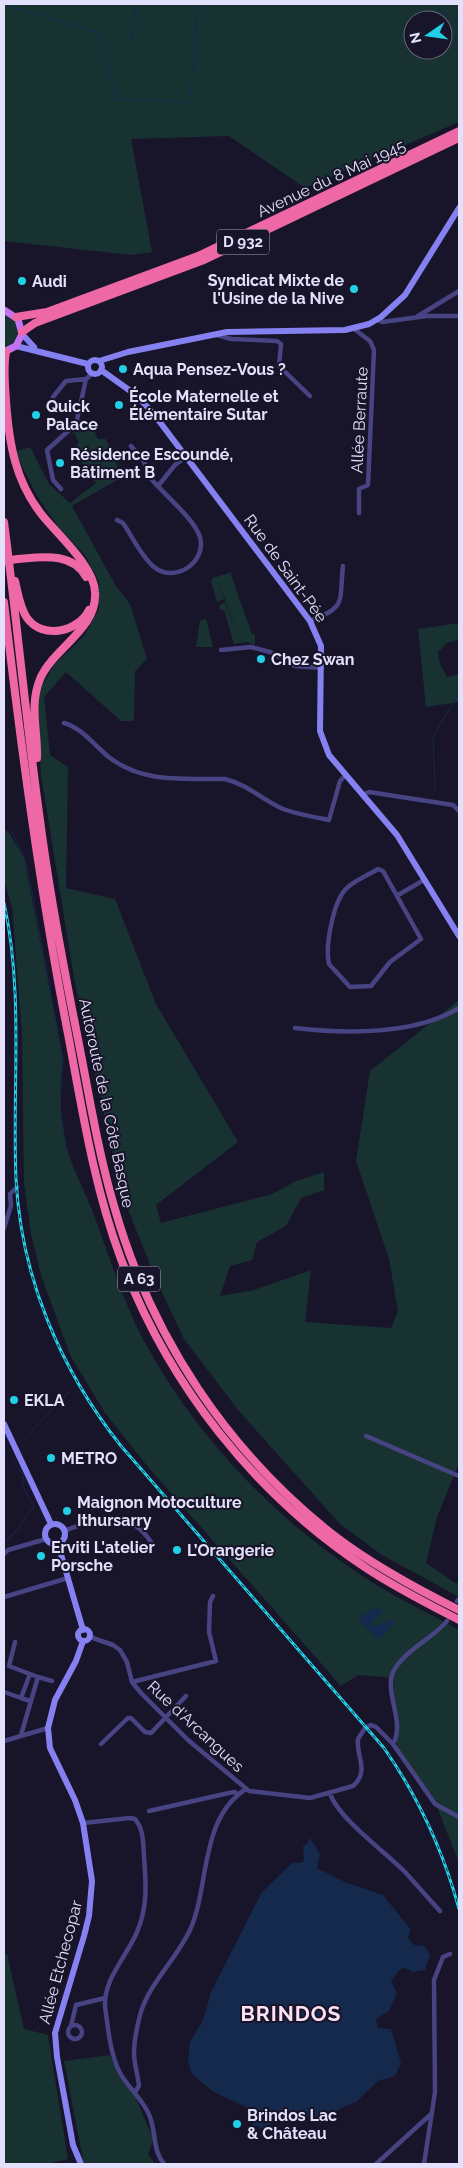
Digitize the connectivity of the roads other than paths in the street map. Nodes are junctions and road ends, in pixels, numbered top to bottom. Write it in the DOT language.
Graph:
graph roads {
  1 [pos="459,131"];
  2 [pos="459,138"];
  3 [pos="459,208"];
  4 [pos="459,290"];
  5 [pos="4,310"];
  6 [pos="459,316"];
  7 [pos="16,317"];
  8 [pos="417,317"];
  9 [pos="377,320"];
  10 [pos="354,329"];
  11 [pos="22,333"];
  12 [pos="213,334"];
  13 [pos="16,346"];
  14 [pos="40,351"];
  15 [pos="5,352"];
  16 [pos="99,361"];
  17 [pos="88,364"];
  18 [pos="101,370"];
  19 [pos="93,373"];
  20 [pos="86,379"];
  21 [pos="310,396"];
  22 [pos="53,397"];
  23 [pos="131,446"];
  24 [pos="187,456"];
  25 [pos="158,486"];
  26 [pos="60,489"];
  27 [pos="359,514"];
  28 [pos="117,520"];
  29 [pos="4,522"];
  30 [pos="8,554"];
  31 [pos="4,561"];
  32 [pos="343,566"];
  33 [pos="4,602"];
  34 [pos="310,622"];
  35 [pos="4,649"];
  36 [pos="221,650"];
  37 [pos="322,668"];
  38 [pos="15,698"];
  39 [pos="64,723"];
  40 [pos="34,768"];
  41 [pos="345,776"];
  42 [pos="362,795"];
  43 [pos="459,810"];
  44 [pos="424,880"];
  45 [pos="398,895"];
  46 [pos="459,936"];
  47 [pos="459,1008"];
  48 [pos="295,1028"];
  49 [pos="17,1187"];
  50 [pos="4,1228"];
  51 [pos="4,1424"];
  52 [pos="366,1436"];
  53 [pos="459,1476"];
  54 [pos="51,1524"];
  55 [pos="64,1531"];
  56 [pos="46,1539"];
  57 [pos="151,1542"];
  58 [pos="58,1544"];
  59 [pos="4,1554"];
  60 [pos="68,1578"];
  61 [pos="213,1596"];
  62 [pos="4,1597"];
  63 [pos="459,1610"];
  64 [pos="459,1620"];
  65 [pos="447,1621"];
  66 [pos="83,1630"];
  67 [pos="90,1637"];
  68 [pos="83,1641"];
  69 [pos="15,1642"];
  70 [pos="30,1674"];
  71 [pos="38,1677"];
  72 [pos="52,1681"];
  73 [pos="132,1682"];
  74 [pos="4,1692"];
  75 [pos="186,1696"];
  76 [pos="21,1698"];
  77 [pos="30,1701"];
  78 [pos="165,1718"];
  79 [pos="48,1728"];
  80 [pos="21,1735"];
  81 [pos="4,1741"];
  82 [pos="102,1744"];
  83 [pos="394,1744"];
  84 [pos="246,1789"];
  85 [pos="330,1793"];
  86 [pos="238,1795"];
  87 [pos="149,1811"];
  88 [pos="459,1817"];
  89 [pos="83,1824"];
  90 [pos="440,1911"];
  91 [pos="450,1954"];
  92 [pos="105,1998"];
  93 [pos="71,2026"];
  94 [pos="135,2092"];
  95 [pos="430,2115"];
  96 [pos="80,2164"];
  97 [pos="164,2164"];
  98 [pos="376,2164"];
  99 [pos="424,2164"];
  1 -- 7 [label="highway, Avenue du 8 Mai 1945 / D 932"];
  2 -- 11 [label="highway, Avenue du 8 Mai 1945 / D 932"];
  3 -- 9 [label="street"];
  4 -- 8 [label="street"];
  5 -- 7 [label="main road"];
  6 -- 8 [label="street"];
  7 -- 11 [label="main road"];
  8 -- 9 [label="street"];
  9 -- 10 [label="street"];
  10 -- 12 [label="street"];
  10 -- 27 [label="street, Allée Berraute"];
  11 -- 13 [label="main road"];
  11 -- 14 [label="street"];
  12 -- 16 [label="street"];
  12 -- 21 [label="street"];
  13 -- 14 [label="street"];
  13 -- 15 [label="main road"];
  14 -- 17 [label="street"];
  15 -- 40 [label="highway"];
  16 -- 17 [label="street"];
  16 -- 18 [label="street"];
  17 -- 19 [label="street"];
  18 -- 19 [label="street"];
  18 -- 24 [label="street, Rue de Saint-Pée"];
  19 -- 20 [label="street"];
  20 -- 22 [label="street"];
  20 -- 26 [label="street"];
  23 -- 25 [label="street"];
  24 -- 25 [label="street"];
  24 -- 34 [label="street, Rue de Saint-Pée"];
  25 -- 28 [label="street"];
  29 -- 30 [label="highway, Autoroute de la Côte Basque / A 63"];
  30 -- 31 [label="highway, bridge"];
  30 -- 40 [label="highway, Autoroute de la Côte Basque / A 63"];
  32 -- 34 [label="street"];
  33 -- 38 [label="highway, Autoroute de la Côte Basque / A 63"];
  34 -- 37 [label="street, Rue de Saint-Pée"];
  35 -- 38 [label="highway"];
  36 -- 37 [label="street"];
  37 -- 41 [label="street, Rue de Saint-Pée"];
  38 -- 64 [label="highway, Autoroute de la Côte Basque / A 63"];
  39 -- 41 [label="street"];
  40 -- 63 [label="highway, Autoroute de la Côte Basque / A 63"];
  41 -- 42 [label="street, Rue de Saint-Pée"];
  42 -- 43 [label="street"];
  42 -- 44 [label="street, Rue de Saint-Pée"];
  44 -- 45 [label="street"];
  44 -- 46 [label="street"];
  45 -- 45 [label="street"];
  47 -- 48 [label="street"];
  49 -- 50 [label="street"];
  51 -- 54 [label="street"];
  52 -- 53 [label="street"];
  54 -- 55 [label="street"];
  54 -- 56 [label="street"];
  55 -- 57 [label="street"];
  55 -- 58 [label="street"];
  56 -- 58 [label="street"];
  56 -- 59 [label="street"];
  58 -- 60 [label="street"];
  60 -- 62 [label="street"];
  60 -- 66 [label="street"];
  61 -- 73 [label="street"];
  65 -- 83 [label="street"];
  66 -- 67 [label="street"];
  66 -- 68 [label="street"];
  67 -- 68 [label="street"];
  67 -- 73 [label="street, Rue d'Arcangues"];
  68 -- 79 [label="street"];
  69 -- 70 [label="street"];
  70 -- 71 [label="street"];
  70 -- 76 [label="street"];
  71 -- 72 [label="street"];
  71 -- 77 [label="street"];
  73 -- 78 [label="street, Rue d'Arcangues"];
  74 -- 76 [label="street"];
  75 -- 78 [label="street"];
  76 -- 77 [label="street"];
  77 -- 80 [label="street"];
  78 -- 82 [label="street"];
  78 -- 84 [label="street, Rue d'Arcangues"];
  79 -- 80 [label="street"];
  79 -- 89 [label="street, Allée Etchecopar"];
  80 -- 81 [label="street"];
  83 -- 85 [label="street"];
  83 -- 88 [label="street"];
  84 -- 85 [label="street, Rue d'Arcangues"];
  84 -- 86 [label="street"];
  85 -- 90 [label="street"];
  86 -- 87 [label="street"];
  86 -- 94 [label="street"];
  89 -- 92 [label="street"];
  89 -- 96 [label="street, Allée Etchecopar"];
  91 -- 95 [label="street"];
  92 -- 93 [label="street"];
  92 -- 94 [label="street"];
  94 -- 97 [label="street"];
  95 -- 98 [label="street"];
  95 -- 99 [label="street"];
}
